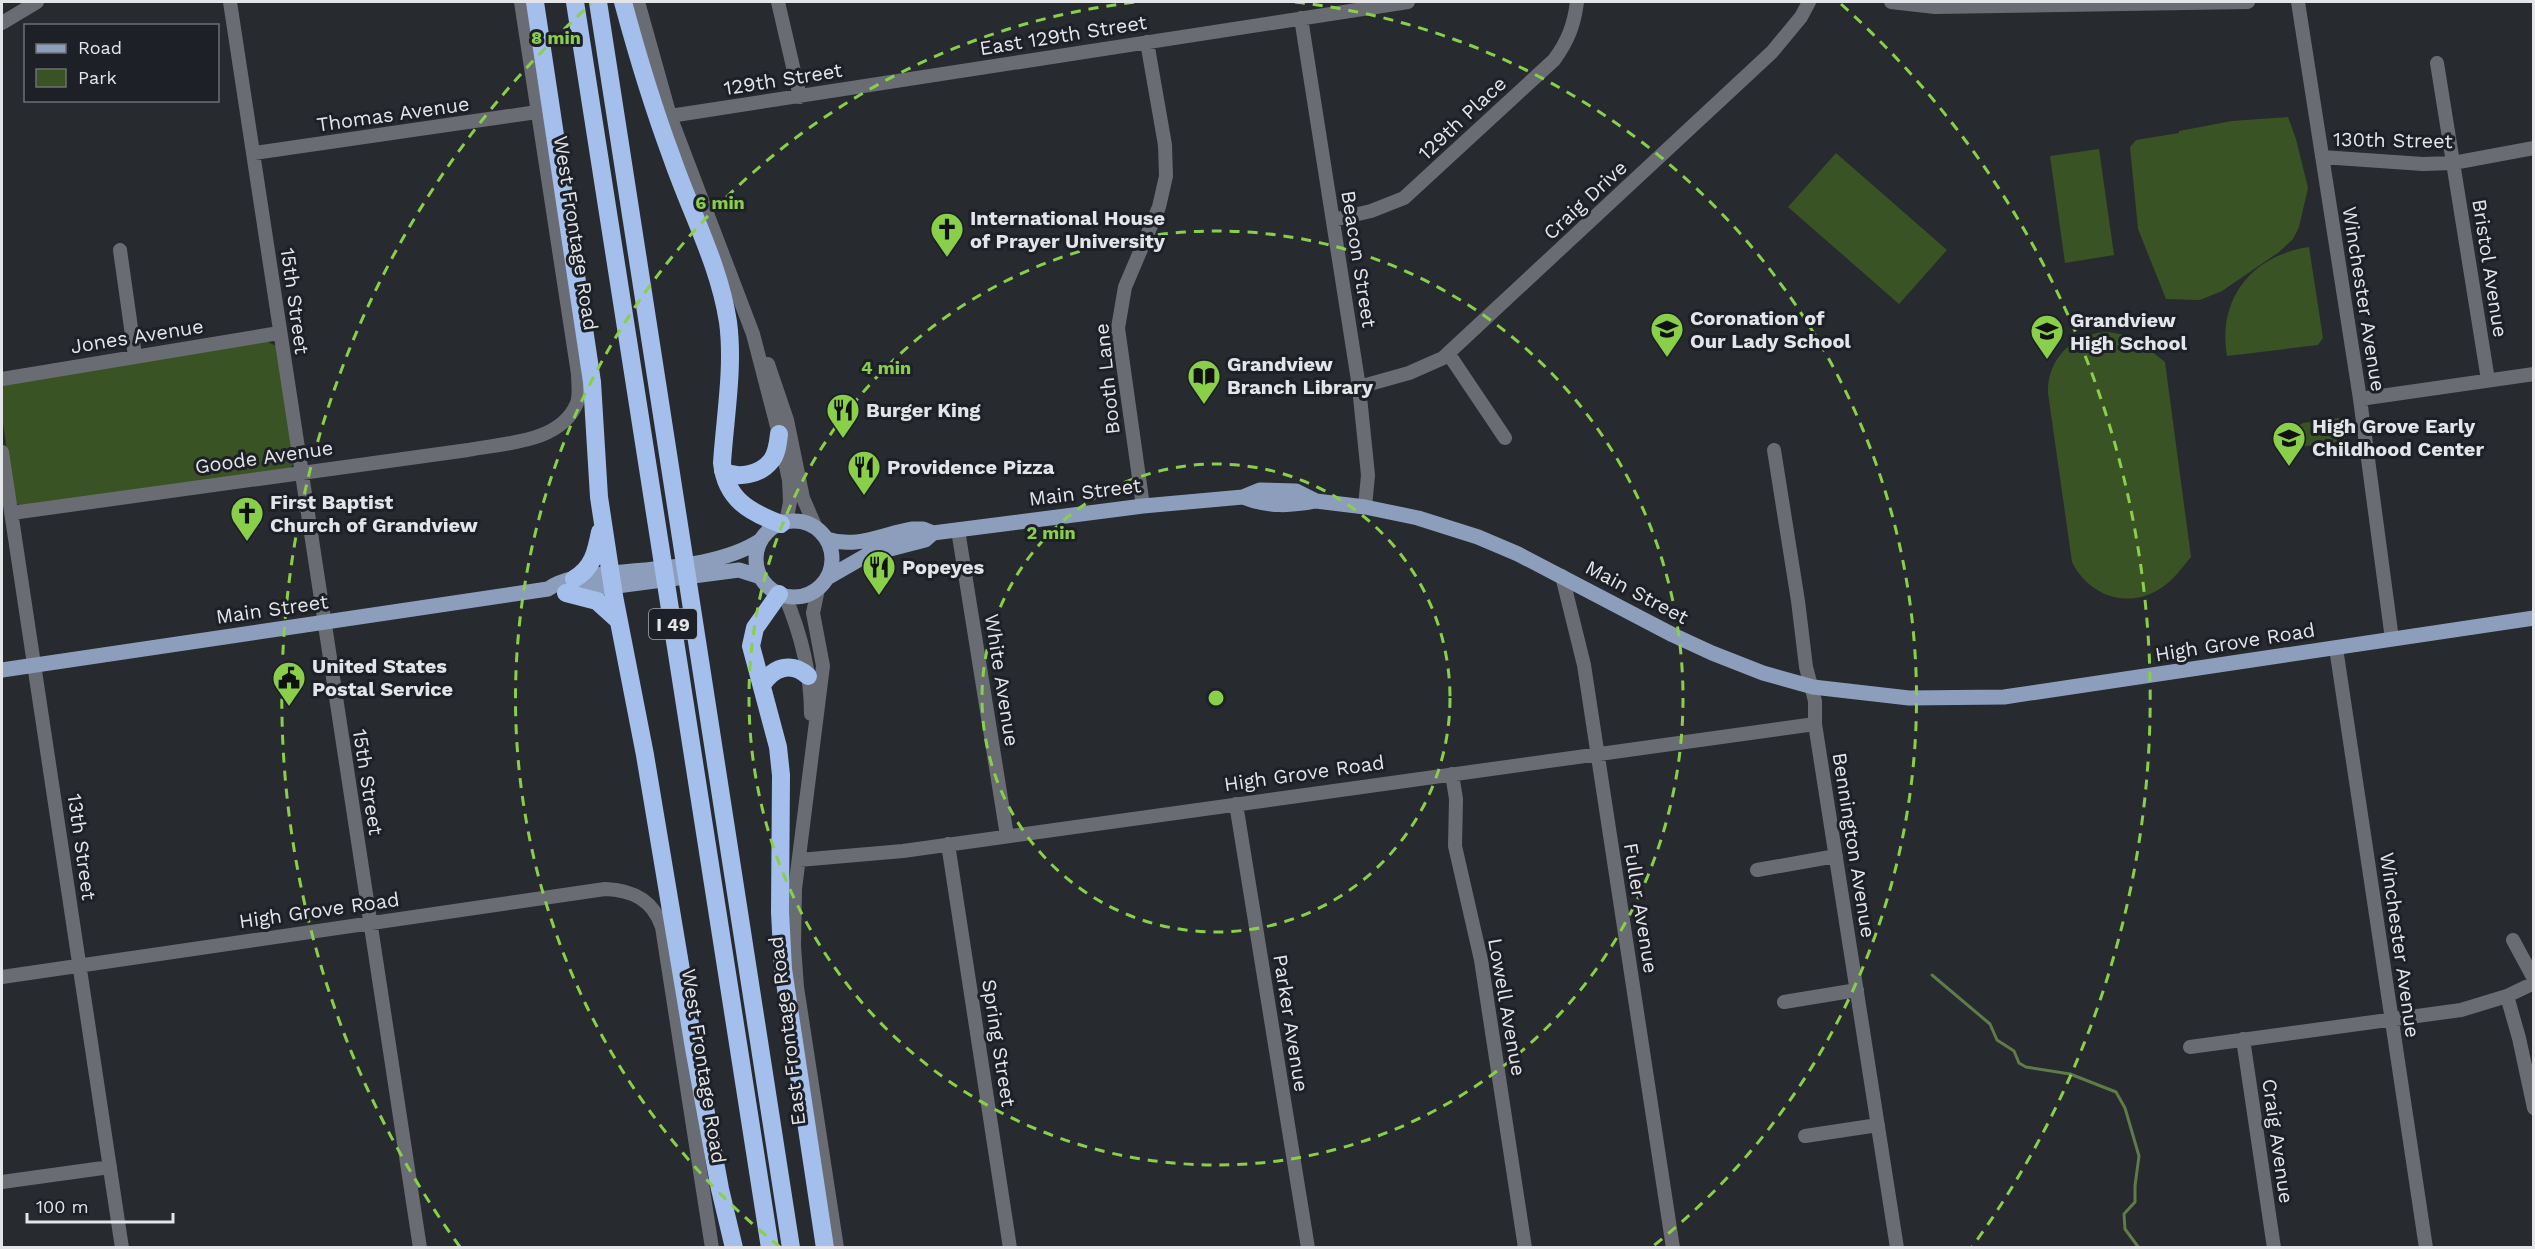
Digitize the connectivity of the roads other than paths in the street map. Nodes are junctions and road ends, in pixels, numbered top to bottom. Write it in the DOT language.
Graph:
graph roads {
  1 [pos="37,2"];
  2 [pos="230,2"];
  3 [pos="521,2"];
  4 [pos="535,2"];
  5 [pos="575,2"];
  6 [pos="598,2"];
  7 [pos="623,2"];
  8 [pos="638,2"];
  9 [pos="778,2"];
  10 [pos="1408,2"];
  11 [pos="1576,2"];
  12 [pos="1809,2"];
  13 [pos="1891,2"];
  14 [pos="2141,2"];
  15 [pos="2248,2"];
  16 [pos="2298,2"];
  17 [pos="1989,4"];
  18 [pos="1301,18"];
  19 [pos="2,23"];
  20 [pos="1147,42"];
  21 [pos="2437,63"];
  22 [pos="902,80"];
  23 [pos="800,97"];
  24 [pos="537,112"];
  25 [pos="670,116"];
  26 [pos="2534,148"];
  27 [pos="254,153"];
  28 [pos="2322,157"];
  29 [pos="2453,162"];
  30 [pos="1333,219"];
  31 [pos="120,250"];
  32 [pos="279,333"];
  33 [pos="753,334"];
  34 [pos="1448,353"];
  35 [pos="135,356"];
  36 [pos="2534,374"];
  37 [pos="2,379"];
  38 [pos="2488,380"];
  39 [pos="1359,387"];
  40 [pos="2360,399"];
  41 [pos="779,434"];
  42 [pos="1505,438"];
  43 [pos="522,440"];
  44 [pos="1774,450"];
  45 [pos="2,452"];
  46 [pos="302,471"];
  47 [pos="723,471"];
  48 [pos="1143,506"];
  49 [pos="1365,507"];
  50 [pos="12,513"];
  51 [pos="784,523"];
  52 [pos="603,524"];
  53 [pos="958,530"];
  54 [pos="933,533"];
  55 [pos="821,534"];
  56 [pos="761,540"];
  57 [pos="724,565"];
  58 [pos="1562,576"];
  59 [pos="761,577"];
  60 [pos="619,579"];
  61 [pos="822,583"];
  62 [pos="562,587"];
  63 [pos="782,595"];
  64 [pos="2534,618"];
  65 [pos="618,620"];
  66 [pos="325,622"];
  67 [pos="2392,639"];
  68 [pos="2336,648"];
  69 [pos="35,665"];
  70 [pos="2,670"];
  71 [pos="808,676"];
  72 [pos="762,685"];
  73 [pos="1813,687"];
  74 [pos="1942,699"];
  75 [pos="1815,724"];
  76 [pos="813,738"];
  77 [pos="1598,754"];
  78 [pos="1452,774"];
  79 [pos="1236,804"];
  80 [pos="1007,836"];
  81 [pos="948,844"];
  82 [pos="1836,855"];
  83 [pos="799,860"];
  84 [pos="1757,870"];
  85 [pos="642,898"];
  86 [pos="370,924"];
  87 [pos="2513,940"];
  88 [pos="80,965"];
  89 [pos="2,977"];
  90 [pos="2534,981"];
  91 [pos="1857,990"];
  92 [pos="2507,996"];
  93 [pos="1784,1002"];
  94 [pos="2392,1020"];
  95 [pos="2243,1040"];
  96 [pos="2190,1047"];
  97 [pos="2534,1108"];
  98 [pos="1878,1125"];
  99 [pos="1805,1136"];
  100 [pos="110,1167"];
  101 [pos="2,1182"];
  102 [pos="122,1248"];
  103 [pos="420,1248"];
  104 [pos="712,1248"];
  105 [pos="734,1248"];
  106 [pos="770,1248"];
  107 [pos="791,1248"];
  108 [pos="825,1248"];
  109 [pos="837,1248"];
  110 [pos="1010,1248"];
  111 [pos="1308,1248"];
  112 [pos="1526,1248"];
  113 [pos="1673,1248"];
  114 [pos="1897,1248"];
  115 [pos="2274,1248"];
  116 [pos="2426,1248"];
  1 -- 19 [label="street"];
  2 -- 27 [label="street, 15th Street"];
  3 -- 24 [label="street, West Frontage Road"];
  4 -- 52 [label="highway"];
  5 -- 106 [label="highway, I 49"];
  6 -- 107 [label="highway, I 49"];
  7 -- 47 [label="highway"];
  8 -- 25 [label="street"];
  9 -- 23 [label="street"];
  10 -- 18 [label="street, East 129th Street"];
  11 -- 30 [label="street, 129th Place"];
  12 -- 34 [label="street, Craig Drive"];
  13 -- 17 [label="street"];
  14 -- 15 [label="street"];
  14 -- 17 [label="street"];
  16 -- 28 [label="street, Winchester Avenue"];
  18 -- 20 [label="street, East 129th Street"];
  18 -- 30 [label="street, Beacon Street"];
  20 -- 22 [label="street, East 129th Street"];
  20 -- 48 [label="street, Booth Lane"];
  21 -- 29 [label="street, Bristol Avenue"];
  22 -- 23 [label="street, 129th Street"];
  23 -- 25 [label="street, 129th Street"];
  24 -- 27 [label="street, Thomas Avenue"];
  24 -- 43 [label="street, West Frontage Road"];
  25 -- 33 [label="street"];
  26 -- 29 [label="street, 130th Street"];
  27 -- 32 [label="street, 15th Street"];
  28 -- 29 [label="street, 130th Street"];
  28 -- 40 [label="street, Winchester Avenue"];
  29 -- 38 [label="street, Bristol Avenue"];
  30 -- 39 [label="street, Beacon Street"];
  31 -- 35 [label="street"];
  32 -- 35 [label="street, Jones Avenue"];
  32 -- 46 [label="street, 15th Street"];
  33 -- 41 [label="street"];
  33 -- 55 [label="street"];
  34 -- 39 [label="street, Craig Drive"];
  34 -- 42 [label="street"];
  35 -- 37 [label="street, Jones Avenue"];
  36 -- 38 [label="street"];
  38 -- 40 [label="street"];
  39 -- 49 [label="street, Beacon Street"];
  40 -- 67 [label="street, Winchester Avenue"];
  41 -- 47 [label="highway"];
  41 -- 51 [label="street"];
  43 -- 46 [label="street, Goode Avenue"];
  44 -- 73 [label="street, Bennington Avenue"];
  45 -- 50 [label="street, 13th Street"];
  46 -- 50 [label="street, Goode Avenue"];
  46 -- 66 [label="street, 15th Street"];
  47 -- 51 [label="highway"];
  48 -- 49 [label="main road, Main Street"];
  48 -- 53 [label="main road, Main Street"];
  49 -- 58 [label="main road, Main Street"];
  50 -- 69 [label="street, 13th Street"];
  51 -- 55 [label="main road"];
  51 -- 56 [label="main road"];
  52 -- 60 [label="highway"];
  52 -- 62 [label="highway"];
  53 -- 54 [label="main road, Main Street"];
  53 -- 80 [label="street, White Avenue"];
  54 -- 55 [label="main road, Main Street"];
  54 -- 61 [label="main road, Main Street"];
  55 -- 61 [label="main road"];
  56 -- 57 [label="main road, Main Street"];
  56 -- 59 [label="main road"];
  57 -- 59 [label="main road, Main Street"];
  57 -- 60 [label="main road, Main Street"];
  58 -- 73 [label="main road, Main Street"];
  58 -- 77 [label="street, Fuller Avenue"];
  59 -- 63 [label="main road"];
  60 -- 62 [label="main road, Main Street"];
  60 -- 65 [label="highway"];
  61 -- 63 [label="main road"];
  61 -- 76 [label="street, East Frontage Road"];
  62 -- 65 [label="highway"];
  62 -- 66 [label="main road, Main Street"];
  63 -- 71 [label="street, East Frontage Road"];
  63 -- 72 [label="highway"];
  64 -- 67 [label="main road, High Grove Road"];
  65 -- 105 [label="highway"];
  66 -- 69 [label="main road, Main Street"];
  66 -- 86 [label="street, 15th Street"];
  67 -- 68 [label="main road, High Grove Road"];
  68 -- 74 [label="main road, High Grove Road"];
  68 -- 94 [label="street, Winchester Avenue"];
  69 -- 70 [label="main road, Main Street"];
  69 -- 88 [label="street, 13th Street"];
  71 -- 72 [label="highway"];
  71 -- 76 [label="street, East Frontage Road"];
  72 -- 108 [label="highway"];
  73 -- 74 [label="main road, Main Street"];
  73 -- 75 [label="street, Bennington Avenue"];
  75 -- 77 [label="street, High Grove Road"];
  75 -- 82 [label="street, Bennington Avenue"];
  76 -- 83 [label="street, East Frontage Road"];
  77 -- 78 [label="street, High Grove Road"];
  77 -- 113 [label="street, Fuller Avenue"];
  78 -- 79 [label="street, High Grove Road"];
  78 -- 112 [label="street, Lowell Avenue"];
  79 -- 80 [label="street, High Grove Road"];
  79 -- 111 [label="street, Parker Avenue"];
  80 -- 81 [label="street, High Grove Road"];
  81 -- 83 [label="street, High Grove Road"];
  81 -- 110 [label="street, Spring Street"];
  82 -- 84 [label="street"];
  82 -- 91 [label="street, Bennington Avenue"];
  83 -- 109 [label="street, East Frontage Road"];
  85 -- 86 [label="street, High Grove Road"];
  85 -- 104 [label="street, West Frontage Road"];
  86 -- 88 [label="street, High Grove Road"];
  86 -- 103 [label="street, 15th Street"];
  87 -- 90 [label="street"];
  88 -- 89 [label="street, High Grove Road"];
  88 -- 100 [label="street, 13th Street"];
  90 -- 92 [label="street"];
  91 -- 93 [label="street"];
  91 -- 98 [label="street, Bennington Avenue"];
  92 -- 94 [label="street"];
  92 -- 97 [label="street"];
  94 -- 95 [label="street"];
  94 -- 116 [label="street, Winchester Avenue"];
  95 -- 96 [label="street"];
  95 -- 115 [label="street, Craig Avenue"];
  98 -- 99 [label="street"];
  98 -- 114 [label="street, Bennington Avenue"];
  100 -- 101 [label="street"];
  100 -- 102 [label="street, 13th Street"];
}
